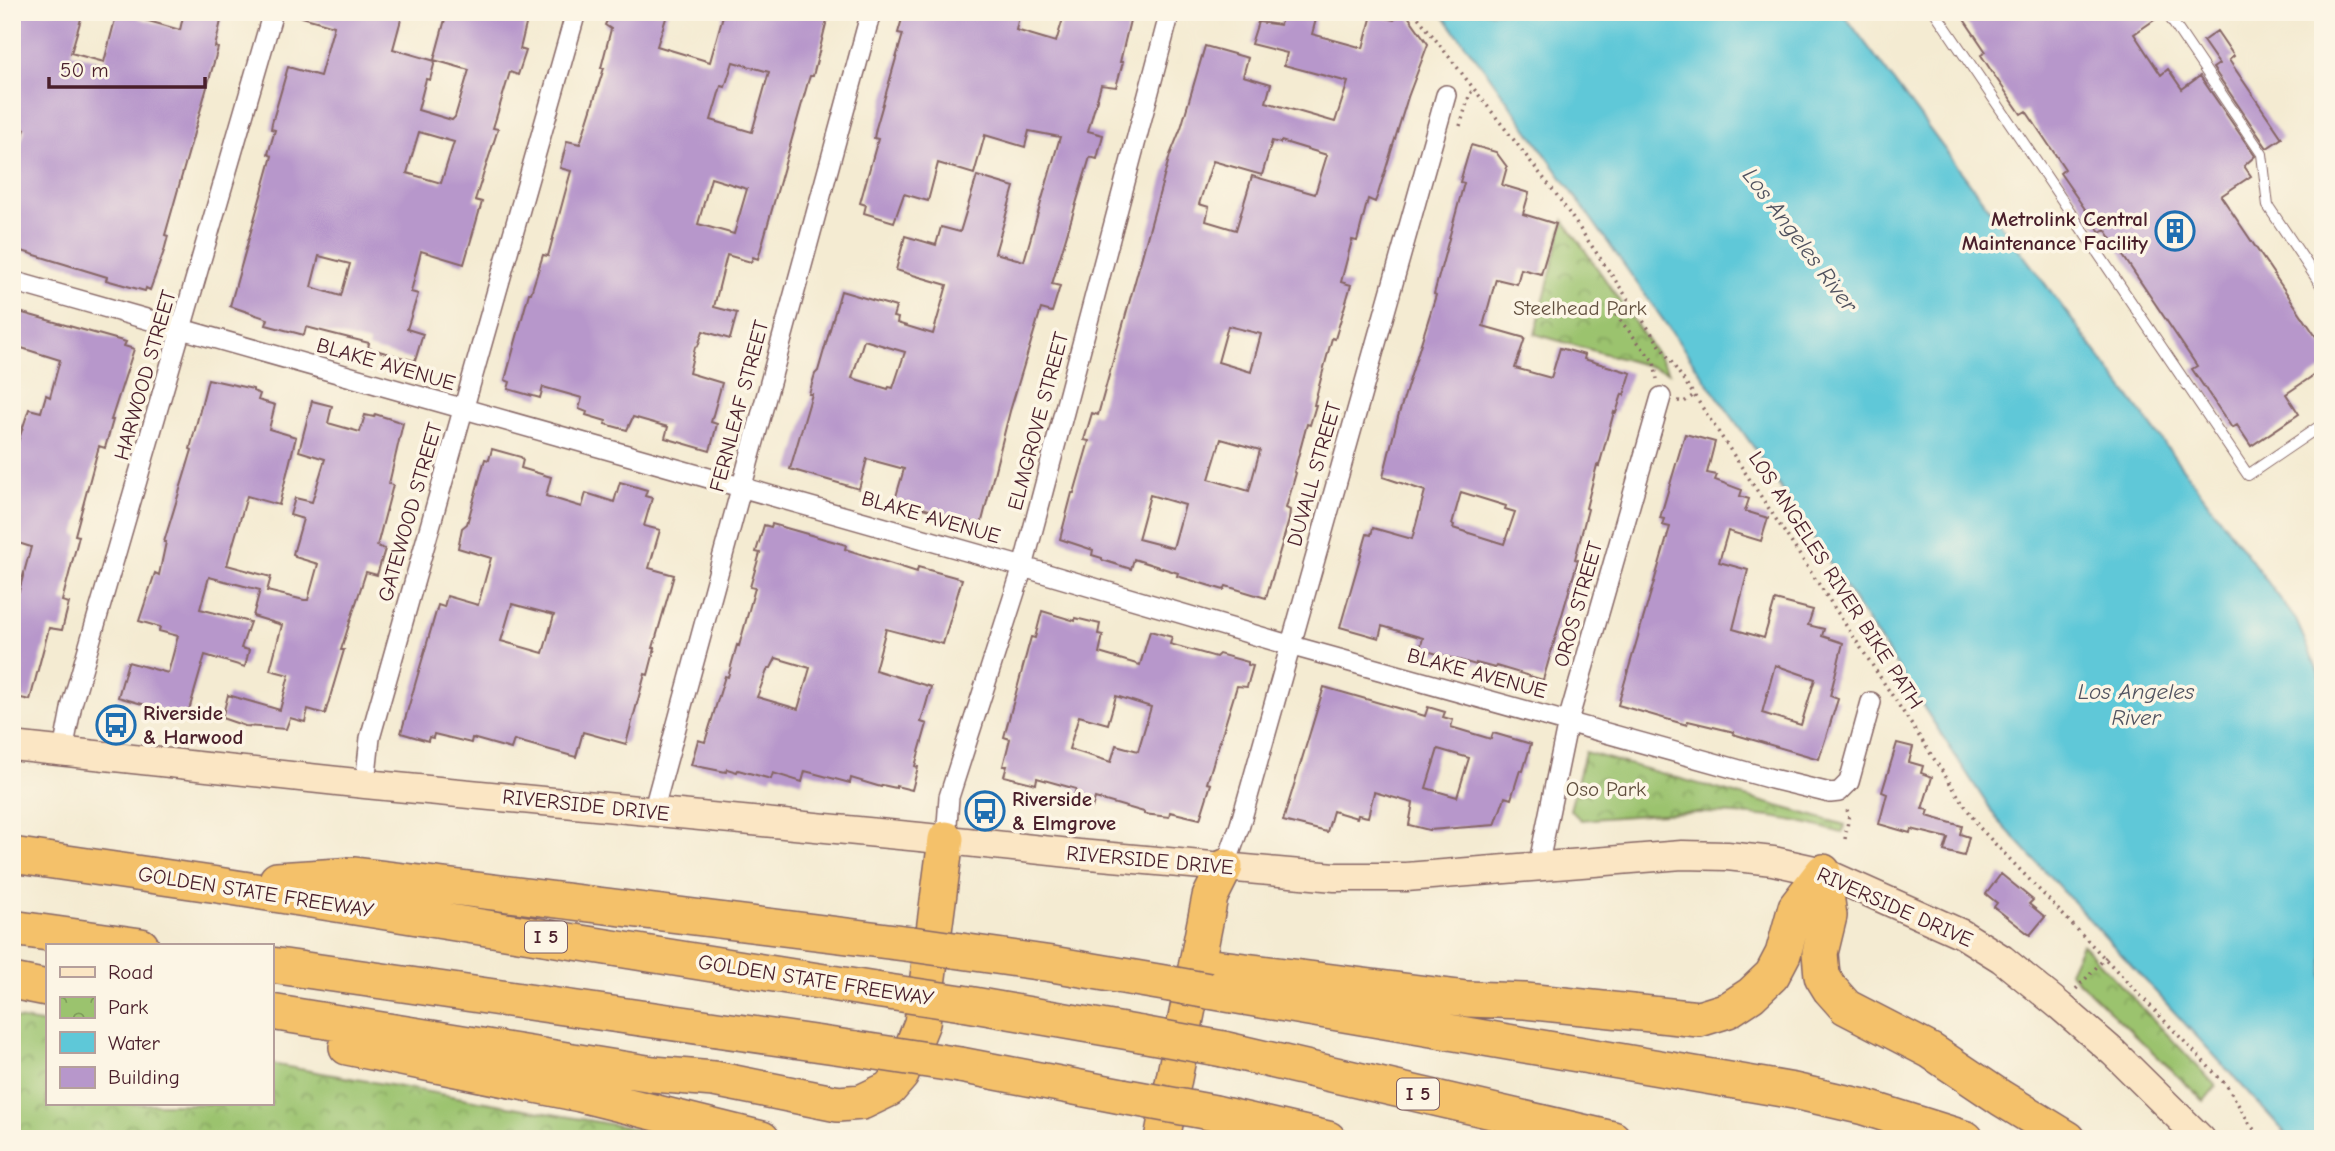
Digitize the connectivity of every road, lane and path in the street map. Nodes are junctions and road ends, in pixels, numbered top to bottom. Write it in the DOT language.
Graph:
graph roads {
  1 [pos="273,12"];
  2 [pos="576,12"];
  3 [pos="871,12"];
  4 [pos="1170,12"];
  5 [pos="1414,12"];
  6 [pos="1935,12"];
  7 [pos="2166,12"];
  8 [pos="1476,89"];
  9 [pos="1446,95"];
  10 [pos="1460,126"];
  11 [pos="12,281"];
  12 [pos="2323,288"];
  13 [pos="1611,309"];
  14 [pos="182,329"];
  15 [pos="1661,397"];
  16 [pos="463,409"];
  17 [pos="2323,424"];
  18 [pos="741,487"];
  19 [pos="1023,567"];
  20 [pos="1289,645"];
  21 [pos="1871,702"];
  22 [pos="1568,721"];
  23 [pos="12,746"];
  24 [pos="63,751"];
  25 [pos="365,784"];
  26 [pos="1839,792"];
  27 [pos="653,812"];
  28 [pos="946,839"];
  29 [pos="1845,839"];
  30 [pos="12,855"];
  31 [pos="1225,867"];
  32 [pos="1538,867"];
  33 [pos="1823,872"];
  34 [pos="218,885"];
  35 [pos="12,928"];
  36 [pos="127,944"];
  37 [pos="2106,957"];
  38 [pos="273,965"];
  39 [pos="1211,979"];
  40 [pos="12,981"];
  41 [pos="46,988"];
  42 [pos="2060,1006"];
  43 [pos="273,1012"];
  44 [pos="273,1031"];
  45 [pos="762,1139"];
  46 [pos="1162,1139"];
  47 [pos="1328,1139"];
  48 [pos="1613,1139"];
  49 [pos="1966,1139"];
  50 [pos="2068,1139"];
  51 [pos="2201,1139"];
  52 [pos="2262,1139"];
  1 -- 14 [label="street, HARWOOD STREET"];
  2 -- 16 [label="street, GATEWOOD STREET"];
  3 -- 18 [label="street, FERNLEAF STREET"];
  4 -- 19 [label="street, ELMGROVE STREET"];
  5 -- 8 [label="path, LOS ANGELES RIVER BIKE PATH"];
  6 -- 17 [label="lane"];
  7 -- 12 [label="lane"];
  8 -- 10 [label="path"];
  8 -- 37 [label="path, LOS ANGELES RIVER BIKE PATH"];
  9 -- 20 [label="street, DUVALL STREET"];
  11 -- 14 [label="street, BLAKE AVENUE"];
  13 -- 15 [label="path"];
  14 -- 16 [label="street, BLAKE AVENUE"];
  14 -- 24 [label="street, HARWOOD STREET"];
  15 -- 22 [label="street, OROS STREET"];
  16 -- 18 [label="street, BLAKE AVENUE"];
  16 -- 25 [label="street, GATEWOOD STREET"];
  18 -- 19 [label="street, BLAKE AVENUE"];
  18 -- 27 [label="street, FERNLEAF STREET"];
  19 -- 20 [label="street, BLAKE AVENUE"];
  19 -- 28 [label="street, ELMGROVE STREET"];
  20 -- 22 [label="street, BLAKE AVENUE"];
  20 -- 31 [label="street, DUVALL STREET"];
  21 -- 26 [label="street"];
  22 -- 26 [label="street, BLAKE AVENUE"];
  22 -- 32 [label="street, OROS STREET"];
  23 -- 24 [label="main road, RIVERSIDE DRIVE"];
  24 -- 25 [label="main road, RIVERSIDE DRIVE"];
  25 -- 27 [label="main road, RIVERSIDE DRIVE"];
  26 -- 29 [label="path"];
  27 -- 28 [label="main road, RIVERSIDE DRIVE"];
  28 -- 31 [label="main road, RIVERSIDE DRIVE"];
  28 -- 43 [label="highway"];
  30 -- 34 [label="highway, GOLDEN STATE FREEWAY / I 5"];
  31 -- 32 [label="main road, RIVERSIDE DRIVE"];
  31 -- 46 [label="highway"];
  32 -- 33 [label="main road, RIVERSIDE DRIVE"];
  33 -- 39 [label="highway"];
  33 -- 42 [label="main road, RIVERSIDE DRIVE"];
  33 -- 50 [label="highway"];
  34 -- 39 [label="highway, bridge"];
  34 -- 48 [label="highway, GOLDEN STATE FREEWAY / I 5, bridge"];
  35 -- 36 [label="highway"];
  37 -- 42 [label="path"];
  37 -- 52 [label="path, LOS ANGELES RIVER BIKE PATH"];
  38 -- 47 [label="highway, bridge"];
  39 -- 49 [label="highway"];
  40 -- 41 [label="highway"];
  42 -- 51 [label="main road, RIVERSIDE DRIVE"];
  44 -- 45 [label="highway"];
}
